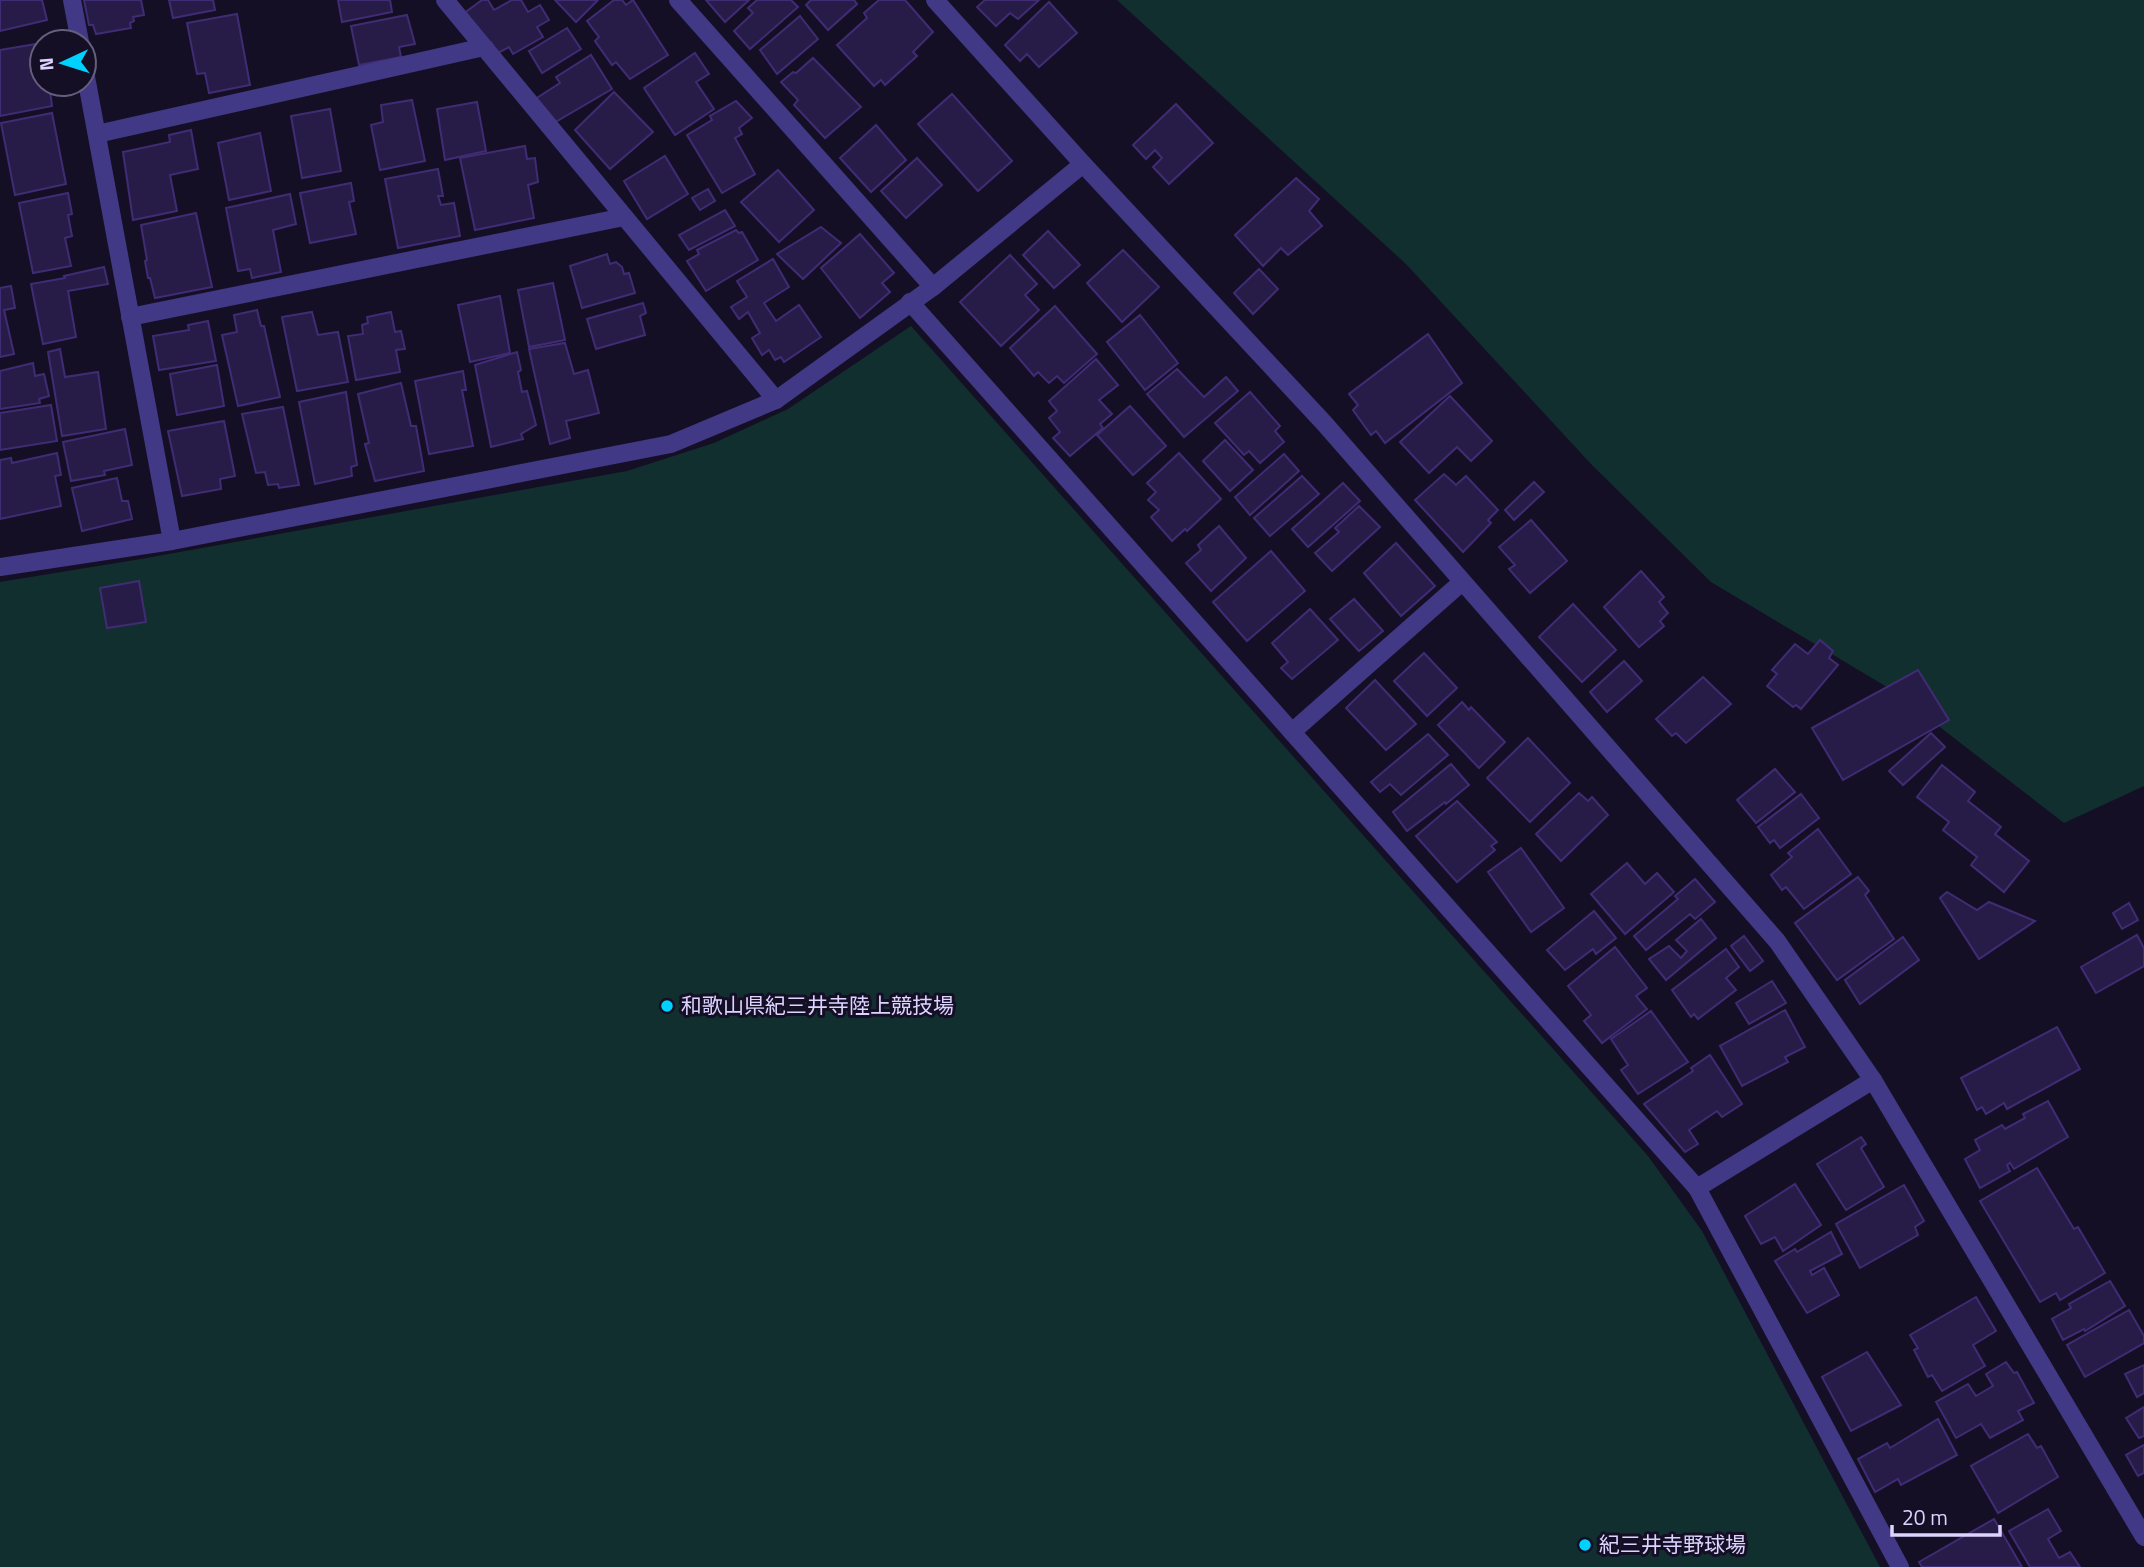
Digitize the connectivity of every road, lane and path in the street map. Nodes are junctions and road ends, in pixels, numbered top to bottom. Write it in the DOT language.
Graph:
graph roads {
  1 [pos="72,0"];
  2 [pos="445,0"];
  3 [pos="678,0"];
  4 [pos="934,0"];
  5 [pos="77,28"];
  6 [pos="484,47"];
  7 [pos="90,98"];
  8 [pos="97,134"];
  9 [pos="1083,164"];
  10 [pos="624,216"];
  11 [pos="933,287"];
  12 [pos="910,302"];
  13 [pos="130,317"];
  14 [pos="776,400"];
  15 [pos="172,541"];
  16 [pos="0,567"];
  17 [pos="1462,582"];
  18 [pos="1292,732"];
  19 [pos="1873,1080"];
  20 [pos="1696,1188"];
  21 [pos="2144,1536"];
  22 [pos="1900,1567"];
  1 -- 5 [label="street"];
  2 -- 6 [label="street"];
  3 -- 11 [label="street"];
  4 -- 9 [label="street"];
  6 -- 8 [label="street"];
  6 -- 10 [label="street"];
  7 -- 8 [label="street"];
  8 -- 13 [label="street"];
  9 -- 11 [label="street"];
  9 -- 17 [label="street"];
  10 -- 13 [label="street"];
  10 -- 14 [label="street"];
  11 -- 12 [label="street"];
  12 -- 14 [label="street"];
  12 -- 18 [label="street"];
  13 -- 15 [label="street"];
  14 -- 15 [label="street"];
  15 -- 16 [label="street"];
  17 -- 18 [label="street"];
  17 -- 19 [label="street"];
  18 -- 20 [label="street"];
  19 -- 20 [label="street"];
  19 -- 21 [label="street"];
  20 -- 22 [label="street"];
}
